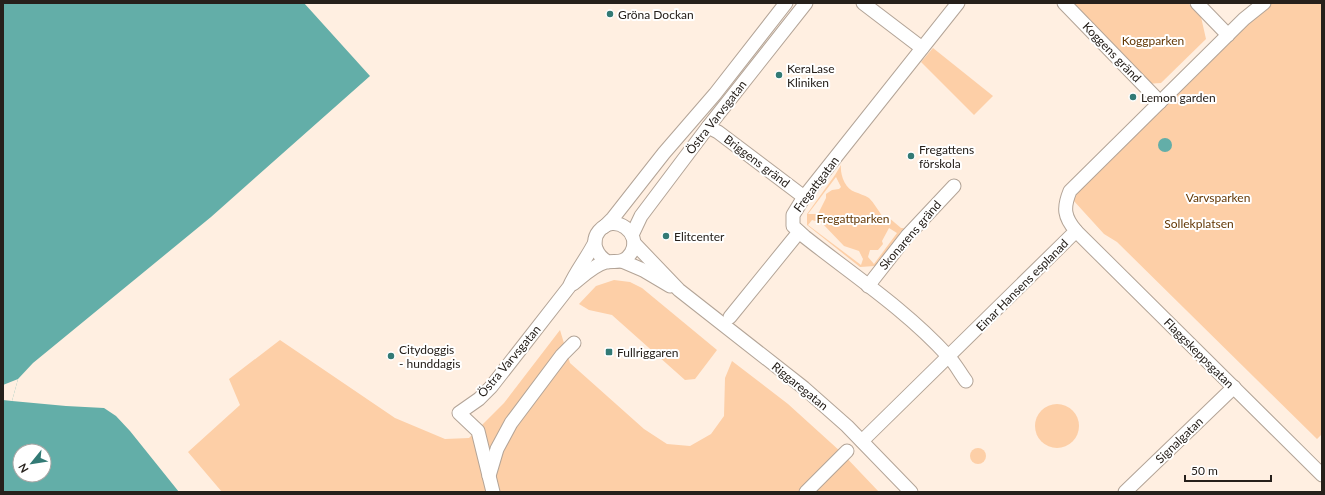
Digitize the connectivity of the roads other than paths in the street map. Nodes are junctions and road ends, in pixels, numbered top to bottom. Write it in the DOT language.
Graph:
graph roads {
  1 [pos="786,3"];
  2 [pos="806,3"];
  3 [pos="863,3"];
  4 [pos="958,3"];
  5 [pos="1064,3"];
  6 [pos="1197,3"];
  7 [pos="1264,3"];
  8 [pos="1228,35"];
  9 [pos="922,48"];
  10 [pos="1160,102"];
  11 [pos="708,127"];
  12 [pos="954,186"];
  13 [pos="804,197"];
  14 [pos="604,227"];
  15 [pos="1076,231"];
  16 [pos="800,232"];
  17 [pos="633,239"];
  18 [pos="595,242"];
  19 [pos="622,261"];
  20 [pos="608,262"];
  21 [pos="868,286"];
  22 [pos="569,287"];
  23 [pos="679,290"];
  24 [pos="730,317"];
  25 [pos="574,343"];
  26 [pos="949,357"];
  27 [pos="966,381"];
  28 [pos="1234,387"];
  29 [pos="862,441"];
  30 [pos="847,451"];
  31 [pos="1322,474"];
  32 [pos="489,478"];
  33 [pos="493,492"];
  34 [pos="806,492"];
  35 [pos="911,492"];
  36 [pos="1125,492"];
  1 -- 14 [label="street, Östra Varvsgatan"];
  2 -- 11 [label="street, Östra Varvsgatan"];
  3 -- 9 [label="street"];
  4 -- 9 [label="street, Fregattgatan"];
  5 -- 10 [label="street, Koggens gränd"];
  6 -- 8 [label="street"];
  7 -- 8 [label="street, Einar Hansens esplanad"];
  8 -- 10 [label="street, Einar Hansens esplanad"];
  9 -- 13 [label="street, Fregattgatan"];
  10 -- 15 [label="street, Einar Hansens esplanad"];
  11 -- 13 [label="street, Briggens gränd"];
  11 -- 17 [label="street, Östra Varvsgatan"];
  12 -- 21 [label="street, Skonarens gränd"];
  13 -- 16 [label="street, Fregattgatan"];
  14 -- 17 [label="street"];
  14 -- 18 [label="street"];
  15 -- 26 [label="street, Einar Hansens esplanad"];
  15 -- 28 [label="street, Flaggskeppsgatan"];
  16 -- 21 [label="street, Fregattgatan"];
  16 -- 24 [label="street"];
  17 -- 19 [label="street"];
  17 -- 23 [label="street, Riggaregatan"];
  18 -- 20 [label="street"];
  18 -- 22 [label="street, Östra Varvsgatan"];
  19 -- 20 [label="street"];
  19 -- 23 [label="street, Riggaregatan"];
  20 -- 22 [label="street, Östra Varvsgatan"];
  21 -- 26 [label="street, Fregattgatan"];
  22 -- 32 [label="street, Östra Varvsgatan"];
  23 -- 29 [label="street, Riggaregatan"];
  25 -- 32 [label="street"];
  26 -- 27 [label="street, Fregattgatan"];
  26 -- 29 [label="street, Einar Hansens esplanad"];
  28 -- 31 [label="street, Flaggskeppsgatan"];
  28 -- 36 [label="street, Signalgatan"];
  29 -- 35 [label="street, Riggaregatan"];
  30 -- 34 [label="street"];
  32 -- 33 [label="street"];
}
